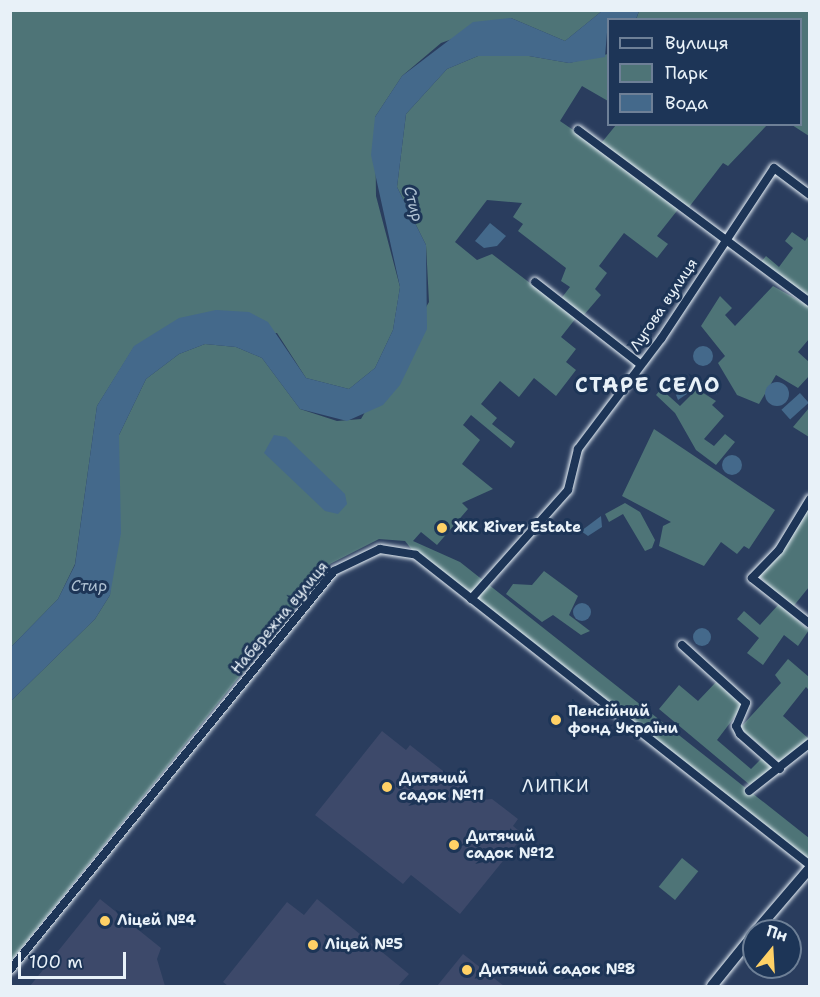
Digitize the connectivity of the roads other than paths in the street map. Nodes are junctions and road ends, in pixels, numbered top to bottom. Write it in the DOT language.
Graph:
graph roads {
  1 [pos="578,130"];
  2 [pos="810,195"];
  3 [pos="724,238"];
  4 [pos="535,282"];
  5 [pos="810,302"];
  6 [pos="640,364"];
  7 [pos="810,499"];
  8 [pos="471,599"];
  9 [pos="810,624"];
  10 [pos="682,645"];
  11 [pos="810,743"];
  12 [pos="780,769"];
  13 [pos="749,792"];
  14 [pos="809,866"];
  15 [pos="766,919"];
  16 [pos="742,949"];
  17 [pos="10,970"];
  18 [pos="712,987"];
  1 -- 3 [label="street"];
  2 -- 3 [label="street, Лугова вулиця"];
  3 -- 5 [label="street"];
  3 -- 6 [label="street, Лугова вулиця"];
  4 -- 6 [label="street"];
  6 -- 8 [label="street, Лугова вулиця"];
  7 -- 9 [label="street"];
  8 -- 14 [label="street, Набережна вулиця"];
  8 -- 17 [label="street, Набережна вулиця"];
  10 -- 12 [label="street"];
  11 -- 12 [label="street"];
  12 -- 13 [label="street"];
  14 -- 15 [label="main road"];
  16 -- 18 [label="main road"];
}
